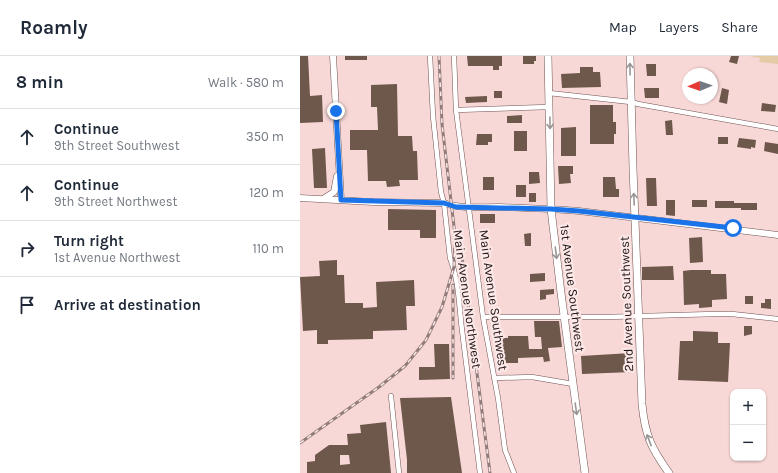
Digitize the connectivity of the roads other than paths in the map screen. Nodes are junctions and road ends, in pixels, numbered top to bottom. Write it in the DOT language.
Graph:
graph roads {
  1 [pos="333,56"];
  2 [pos="430,56"];
  3 [pos="454,56"];
  4 [pos="548,56"];
  5 [pos="630,56"];
  6 [pos="549,93"];
  7 [pos="631,102"];
  8 [pos="549,108"];
  9 [pos="456,110"];
  10 [pos="778,129"];
  11 [pos="339,165"];
  12 [pos="300,198"];
  13 [pos="322,199"];
  14 [pos="341,200"];
  15 [pos="444,203"];
  16 [pos="469,207"];
  17 [pos="551,209"];
  18 [pos="635,216"];
  19 [pos="778,235"];
  20 [pos="638,316"];
  21 [pos="483,317"];
  22 [pos="564,317"];
  23 [pos="778,319"];
  24 [pos="494,378"];
  25 [pos="573,384"];
  26 [pos="391,396"];
  27 [pos="399,473"];
  28 [pos="480,473"];
  29 [pos="514,473"];
  30 [pos="585,473"];
  31 [pos="669,473"];
  1 -- 11 [label="street"];
  2 -- 15 [label="street, Main Avenue Northwest"];
  3 -- 9 [label="street, Main Avenue Southwest"];
  4 -- 6 [label="main road, 1st Avenue Southwest"];
  7 -- 5 [label="main road, 2nd Avenue Southwest, one-way"];
  6 -- 7 [label="street"];
  6 -- 8 [label="main road, 1st Avenue Southwest"];
  7 -- 10 [label="street"];
  18 -- 7 [label="main road, 2nd Avenue Southwest, one-way"];
  8 -- 9 [label="street"];
  8 -- 17 [label="main road, 1st Avenue Southwest, one-way"];
  9 -- 16 [label="street, Main Avenue Southwest"];
  11 -- 13 [label="street"];
  11 -- 14 [label="street"];
  12 -- 13 [label="street"];
  13 -- 14 [label="street"];
  14 -- 15 [label="street"];
  15 -- 16 [label="street"];
  15 -- 28 [label="street, Main Avenue Northwest"];
  16 -- 17 [label="street"];
  16 -- 21 [label="street, Main Avenue Southwest"];
  17 -- 18 [label="street"];
  17 -- 22 [label="main road, 1st Avenue Southwest, one-way"];
  18 -- 19 [label="street"];
  18 -- 20 [label="main road, 2nd Avenue Southwest"];
  20 -- 22 [label="street"];
  20 -- 23 [label="street"];
  31 -- 20 [label="main road, 2nd Avenue Southwest, one-way"];
  21 -- 22 [label="street"];
  21 -- 24 [label="street, Main Avenue Southwest"];
  22 -- 25 [label="main road, 1st Avenue Southwest"];
  24 -- 25 [label="street"];
  24 -- 29 [label="street, Main Avenue Southwest"];
  25 -- 30 [label="main road, 1st Avenue Southwest, one-way"];
  26 -- 27 [label="street"];
}
